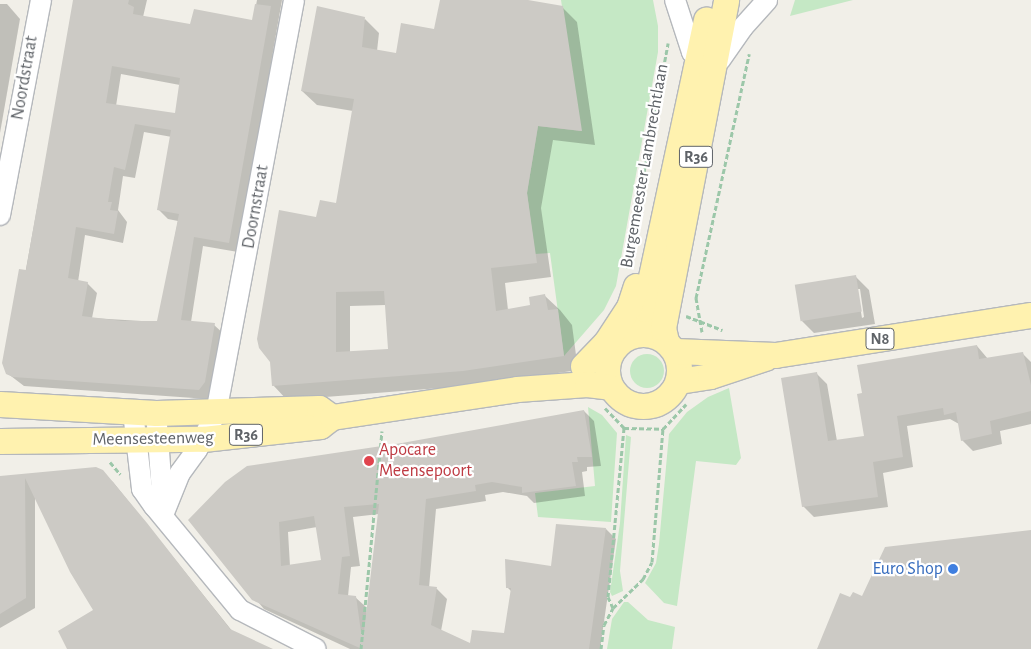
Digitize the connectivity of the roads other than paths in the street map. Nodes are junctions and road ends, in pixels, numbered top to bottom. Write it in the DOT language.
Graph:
graph roads {
  1 [pos="41,0"];
  2 [pos="294,0"];
  3 [pos="675,0"];
  4 [pos="710,0"];
  5 [pos="726,0"];
  6 [pos="767,0"];
  7 [pos="707,59"];
  8 [pos="0,215"];
  9 [pos="661,227"];
  10 [pos="1031,315"];
  11 [pos="633,335"];
  12 [pos="670,346"];
  13 [pos="611,353"];
  14 [pos="775,355"];
  15 [pos="583,366"];
  16 [pos="517,389"];
  17 [pos="684,391"];
  18 [pos="605,396"];
  19 [pos="0,404"];
  20 [pos="144,412"];
  21 [pos="216,413"];
  22 [pos="332,417"];
  23 [pos="203,439"];
  24 [pos="0,440"];
  25 [pos="147,441"];
  26 [pos="163,515"];
  27 [pos="316,649"];
  1 -- 8 [label="street, Noordstraat"];
  2 -- 21 [label="street, Doornstraat"];
  3 -- 7 [label="street, Burgemeester Lambrechtlaan"];
  4 -- 7 [label="main road, Burgemeester Lambrechtlaan / R36"];
  5 -- 7 [label="main road, Burgemeester Lambrechtlaan / R36"];
  6 -- 7 [label="street, Burgemeester Lambrechtlaan"];
  7 -- 9 [label="main road, Burgemeester Lambrechtlaan / R36"];
  7 -- 12 [label="main road, Burgemeester Lambrechtlaan / R36"];
  9 -- 11 [label="main road, Burgemeester Lambrechtlaan / R36"];
  9 -- 15 [label="main road, R36"];
  10 -- 14 [label="main road, N8"];
  11 -- 12 [label="main road"];
  11 -- 13 [label="main road, R36"];
  12 -- 14 [label="main road, N8"];
  12 -- 17 [label="main road, R36"];
  13 -- 15 [label="main road, Meensesteenweg / R36"];
  13 -- 18 [label="main road"];
  14 -- 17 [label="main road, N8"];
  15 -- 16 [label="main road, Meensesteenweg / R36"];
  16 -- 18 [label="main road, Meensesteenweg / R36"];
  16 -- 22 [label="main road, Meensesteenweg / R36"];
  17 -- 18 [label="main road"];
  19 -- 20 [label="main road, Meensesteenweg / R36"];
  20 -- 21 [label="main road, Meensesteenweg / R36"];
  20 -- 25 [label="street"];
  21 -- 22 [label="main road, Meensesteenweg / R36"];
  21 -- 23 [label="street, Doornstraat"];
  22 -- 23 [label="main road, Meensesteenweg / R36"];
  23 -- 25 [label="main road, Meensesteenweg / R36"];
  23 -- 26 [label="street, Doornstraat"];
  24 -- 25 [label="main road, Meensesteenweg / R36"];
  25 -- 26 [label="street"];
  26 -- 27 [label="street"];
}
